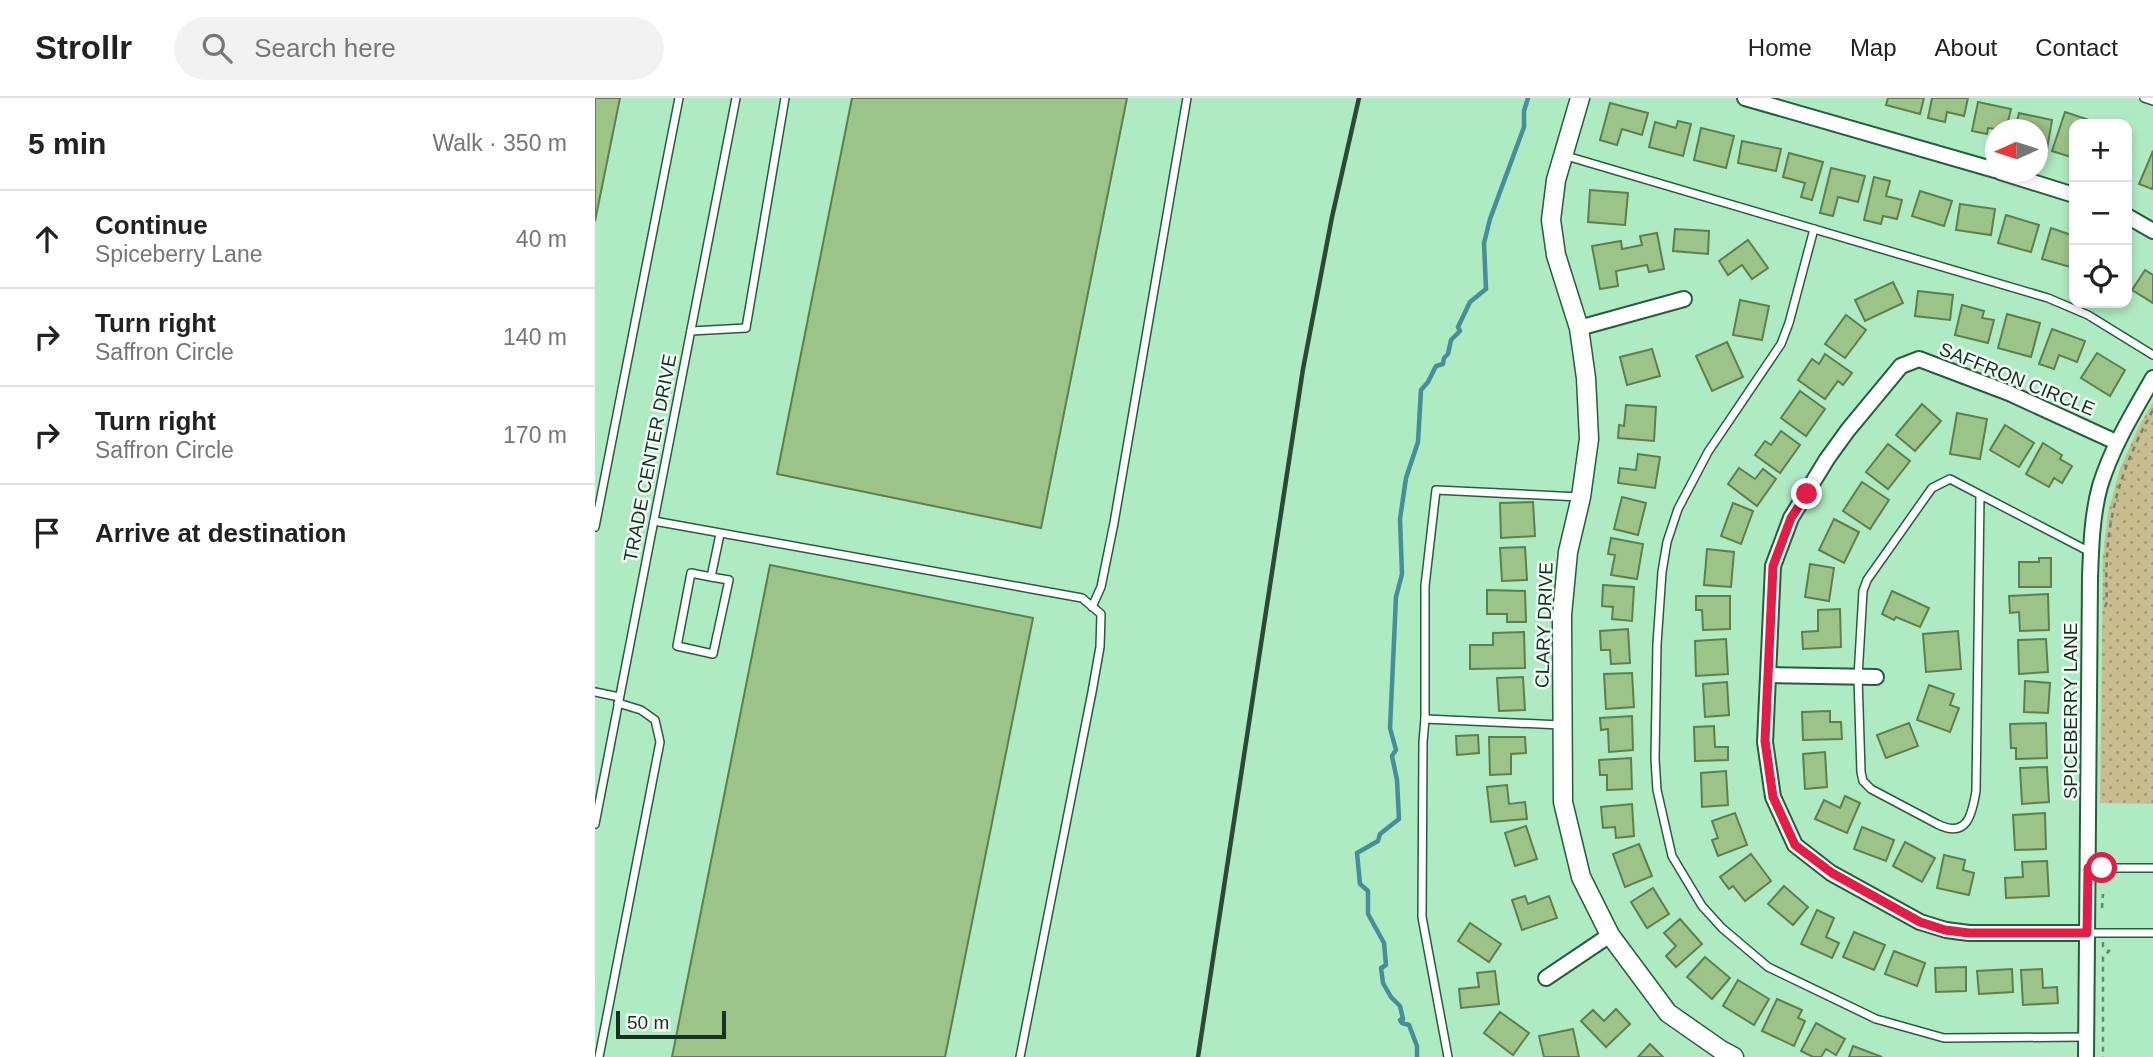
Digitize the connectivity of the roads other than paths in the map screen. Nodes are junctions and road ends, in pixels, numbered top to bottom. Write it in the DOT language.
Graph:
graph roads {
  1 [pos="678,98"];
  2 [pos="736,98"];
  3 [pos="785,98"];
  4 [pos="1187,98"];
  5 [pos="1580,98"];
  6 [pos="1745,98"];
  7 [pos="2144,98"];
  8 [pos="2153,101"];
  9 [pos="1563,155"];
  10 [pos="1985,167"];
  11 [pos="2033,182"];
  12 [pos="2069,193"];
  13 [pos="2132,219"];
  14 [pos="1814,229"];
  15 [pos="2153,231"];
  16 [pos="1684,299"];
  17 [pos="1579,328"];
  18 [pos="691,331"];
  19 [pos="2153,355"];
  20 [pos="2153,378"];
  21 [pos="2116,442"];
  22 [pos="1980,495"];
  23 [pos="1581,497"];
  24 [pos="654,521"];
  25 [pos="595,527"];
  26 [pos="720,534"];
  27 [pos="2091,552"];
  28 [pos="711,577"];
  29 [pos="1092,607"];
  30 [pos="1769,675"];
  31 [pos="1858,677"];
  32 [pos="1876,677"];
  33 [pos="595,692"];
  34 [pos="619,700"];
  35 [pos="1425,719"];
  36 [pos="1562,725"];
  37 [pos="595,824"];
  38 [pos="2095,868"];
  39 [pos="2153,868"];
  40 [pos="2095,933"];
  41 [pos="2153,933"];
  42 [pos="1610,935"];
  43 [pos="1546,978"];
  44 [pos="2087,1037"];
  45 [pos="599,1057"];
  46 [pos="1020,1057"];
  47 [pos="1448,1057"];
  48 [pos="1734,1057"];
  49 [pos="2086,1057"];
  1 -- 25 [label="lane"];
  2 -- 18 [label="lane, TRADE CENTER DRIVE"];
  3 -- 18 [label="lane"];
  4 -- 29 [label="lane"];
  5 -- 9 [label="street, CLARY DRIVE"];
  6 -- 10 [label="street"];
  7 -- 8 [label="lane"];
  9 -- 14 [label="lane"];
  9 -- 17 [label="street, CLARY DRIVE"];
  11 -- 12 [label="street"];
  13 -- 15 [label="street"];
  14 -- 19 [label="lane"];
  14 -- 44 [label="lane"];
  16 -- 17 [label="street"];
  17 -- 23 [label="street, CLARY DRIVE"];
  18 -- 24 [label="lane, TRADE CENTER DRIVE"];
  20 -- 21 [label="street, SPICEBERRY LANE"];
  21 -- 27 [label="street, SPICEBERRY LANE"];
  21 -- 30 [label="street, SAFFRON CIRCLE"];
  22 -- 27 [label="lane"];
  22 -- 31 [label="lane"];
  22 -- 31 [label="lane"];
  23 -- 35 [label="lane"];
  23 -- 36 [label="street, CLARY DRIVE"];
  24 -- 26 [label="lane"];
  24 -- 34 [label="lane, TRADE CENTER DRIVE"];
  26 -- 28 [label="lane"];
  26 -- 29 [label="lane"];
  27 -- 38 [label="street, SPICEBERRY LANE"];
  28 -- 28 [label="lane"];
  29 -- 46 [label="lane"];
  30 -- 31 [label="street"];
  30 -- 40 [label="street, SAFFRON CIRCLE"];
  31 -- 32 [label="street"];
  33 -- 34 [label="lane"];
  34 -- 37 [label="lane, TRADE CENTER DRIVE"];
  34 -- 45 [label="lane"];
  35 -- 36 [label="lane"];
  35 -- 47 [label="lane"];
  36 -- 42 [label="street, CLARY DRIVE"];
  38 -- 39 [label="lane"];
  38 -- 40 [label="street, SPICEBERRY LANE"];
  40 -- 41 [label="lane"];
  40 -- 44 [label="street, SPICEBERRY LANE"];
  42 -- 43 [label="street"];
  42 -- 48 [label="street, CLARY DRIVE"];
  44 -- 49 [label="street, SPICEBERRY LANE"];
}
